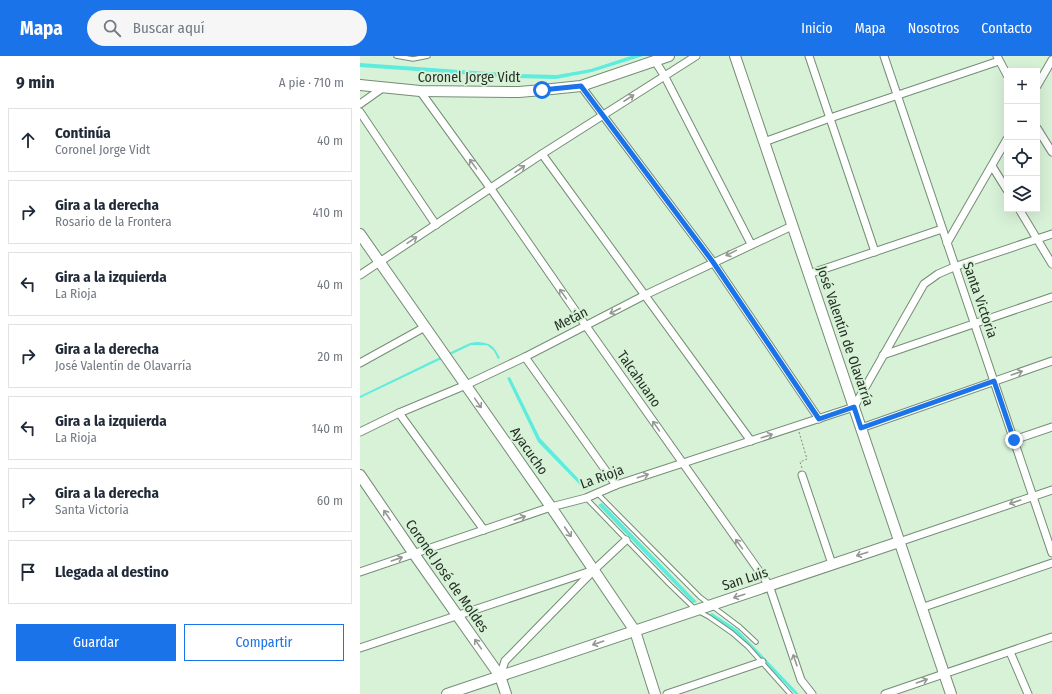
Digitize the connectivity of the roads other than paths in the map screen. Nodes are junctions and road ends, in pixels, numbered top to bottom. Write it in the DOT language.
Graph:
graph roads {
  1 [pos="396,56"];
  2 [pos="428,56"];
  3 [pos="669,56"];
  4 [pos="696,56"];
  5 [pos="735,56"];
  6 [pos="809,56"];
  7 [pos="884,56"];
  8 [pos="998,59"];
  9 [pos="1052,60"];
  10 [pos="655,61"];
  11 [pos="1004,70"];
  12 [pos="664,75"];
  13 [pos="1040,81"];
  14 [pos="360,85"];
  15 [pos="581,86"];
  16 [pos="384,87"];
  17 [pos="420,91"];
  18 [pos="897,96"];
  19 [pos="360,104"];
  20 [pos="360,112"];
  21 [pos="602,115"];
  22 [pos="830,118"];
  23 [pos="1040,133"];
  24 [pos="1006,140"];
  25 [pos="764,142"];
  26 [pos="1052,152"];
  27 [pos="542,154"];
  28 [pos="992,166"];
  29 [pos="1004,185"];
  30 [pos="491,189"];
  31 [pos="1021,212"];
  32 [pos="436,225"];
  33 [pos="792,226"];
  34 [pos="942,229"];
  35 [pos="360,234"];
  36 [pos="1052,234"];
  37 [pos="1038,239"];
  38 [pos="947,242"];
  39 [pos="751,244"];
  40 [pos="876,252"];
  41 [pos="380,262"];
  42 [pos="713,262"];
  43 [pos="1052,264"];
  44 [pos="954,267"];
  45 [pos="809,274"];
  46 [pos="360,276"];
  47 [pos="645,295"];
  48 [pos="1052,297"];
  49 [pos="973,323"];
  50 [pos="586,326"];
  51 [pos="425,327"];
  52 [pos="883,355"];
  53 [pos="525,357"];
  54 [pos="1052,361"];
  55 [pos="360,363"];
  56 [pos="994,381"];
  57 [pos="466,385"];
  58 [pos="854,407"];
  59 [pos="399,413"];
  60 [pos="819,419"];
  61 [pos="861,428"];
  62 [pos="1052,428"];
  63 [pos="360,432"];
  64 [pos="1014,440"];
  65 [pos="751,441"];
  66 [pos="683,463"];
  67 [pos="360,475"];
  68 [pos="802,475"];
  69 [pos="616,485"];
  70 [pos="1052,490"];
  71 [pos="597,494"];
  72 [pos="1032,496"];
  73 [pos="586,498"];
  74 [pos="551,507"];
  75 [pos="484,530"];
  76 [pos="626,540"];
  77 [pos="899,542"];
  78 [pos="1052,553"];
  79 [pos="414,554"];
  80 [pos="1052,563"];
  81 [pos="832,564"];
  82 [pos="594,570"];
  83 [pos="360,572"];
  84 [pos="770,586"];
  85 [pos="710,605"];
  86 [pos="922,608"];
  87 [pos="696,610"];
  88 [pos="458,616"];
  89 [pos="635,631"];
  90 [pos="1052,637"];
  91 [pos="756,642"];
  92 [pos="360,648"];
  93 [pos="1010,652"];
  94 [pos="762,662"];
  95 [pos="944,674"];
  96 [pos="500,676"];
  97 [pos="447,694"];
  98 [pos="506,694"];
  99 [pos="655,694"];
  100 [pos="667,694"];
  101 [pos="790,694"];
  102 [pos="812,694"];
  103 [pos="885,694"];
  104 [pos="951,694"];
  105 [pos="1028,694"];
  1 -- 2 [label="lane"];
  3 -- 10 [label="street, Coronel Jorge Vidt"];
  4 -- 12 [label="street"];
  5 -- 25 [label="street, José Valentín de Olavarría"];
  6 -- 22 [label="street"];
  7 -- 18 [label="street, Santa Victoria"];
  8 -- 11 [label="street"];
  8 -- 18 [label="street"];
  9 -- 13 [label="street"];
  10 -- 12 [label="street"];
  10 -- 15 [label="street, Coronel Jorge Vidt"];
  21 -- 12 [label="street, one-way"];
  12 -- 39 [label="street"];
  14 -- 16 [label="street, Coronel Jorge Vidt"];
  15 -- 17 [label="street, Coronel Jorge Vidt"];
  15 -- 21 [label="street"];
  16 -- 17 [label="street, Coronel Jorge Vidt"];
  16 -- 19 [label="street"];
  30 -- 17 [label="street, Talcahuano, one-way"];
  18 -- 22 [label="street"];
  18 -- 34 [label="street, Santa Victoria"];
  20 -- 32 [label="street"];
  21 -- 27 [label="street"];
  21 -- 42 [label="street"];
  22 -- 25 [label="street"];
  22 -- 40 [label="street"];
  23 -- 26 [label="street"];
  24 -- 28 [label="street"];
  25 -- 33 [label="street, José Valentín de Olavarría"];
  30 -- 27 [label="street, one-way"];
  27 -- 47 [label="street"];
  28 -- 29 [label="street"];
  28 -- 38 [label="street"];
  30 -- 32 [label="street"];
  50 -- 30 [label="street, Talcahuano, one-way"];
  31 -- 37 [label="street"];
  41 -- 32 [label="street, one-way"];
  33 -- 39 [label="street, Metán"];
  33 -- 45 [label="street, José Valentín de Olavarría"];
  34 -- 38 [label="street, Santa Victoria"];
  34 -- 40 [label="street"];
  35 -- 41 [label="street, Ayacucho"];
  36 -- 37 [label="street"];
  37 -- 43 [label="street"];
  37 -- 44 [label="street"];
  38 -- 44 [label="street, Santa Victoria"];
  39 -- 42 [label="street, Metán, one-way"];
  40 -- 45 [label="street"];
  41 -- 46 [label="street"];
  41 -- 51 [label="street, Ayacucho"];
  42 -- 47 [label="street, Metán"];
  42 -- 60 [label="street"];
  44 -- 49 [label="street, Santa Victoria"];
  44 -- 52 [label="street"];
  45 -- 58 [label="street, José Valentín de Olavarría"];
  47 -- 50 [label="street, Metán, one-way"];
  47 -- 65 [label="street"];
  48 -- 49 [label="street"];
  49 -- 52 [label="street"];
  49 -- 56 [label="street, Santa Victoria"];
  50 -- 53 [label="street, Metán"];
  66 -- 50 [label="street, Talcahuano, one-way"];
  51 -- 55 [label="street"];
  51 -- 57 [label="street, Ayacucho"];
  52 -- 58 [label="street"];
  53 -- 57 [label="street, Metán"];
  53 -- 69 [label="street"];
  56 -- 54 [label="street, one-way"];
  56 -- 61 [label="street"];
  56 -- 64 [label="street, Santa Victoria"];
  57 -- 59 [label="street, Metán"];
  57 -- 74 [label="street, Ayacucho, one-way"];
  58 -- 60 [label="street, La Rioja"];
  58 -- 61 [label="street, José Valentín de Olavarría"];
  59 -- 63 [label="street, Metán"];
  59 -- 75 [label="street"];
  65 -- 60 [label="street, La Rioja, one-way"];
  61 -- 77 [label="street, José Valentín de Olavarría"];
  62 -- 64 [label="street"];
  64 -- 72 [label="street, Santa Victoria"];
  65 -- 66 [label="street, La Rioja"];
  69 -- 66 [label="street, La Rioja, one-way"];
  84 -- 66 [label="street, Talcahuano, one-way"];
  79 -- 67 [label="street, Coronel José de Moldes, one-way"];
  68 -- 81 [label="street"];
  69 -- 71 [label="street, La Rioja"];
  70 -- 72 [label="street, San Luis"];
  71 -- 73 [label="street, La Rioja"];
  71 -- 85 [label="lane"];
  72 -- 77 [label="street, San Luis, one-way"];
  72 -- 78 [label="street, Santa Victoria"];
  73 -- 74 [label="street, La Rioja"];
  73 -- 76 [label="lane"];
  75 -- 74 [label="street, La Rioja, one-way"];
  74 -- 82 [label="street, Ayacucho, one-way"];
  75 -- 79 [label="street, La Rioja"];
  76 -- 82 [label="street"];
  76 -- 87 [label="lane"];
  77 -- 81 [label="street, San Luis, one-way"];
  77 -- 86 [label="street, José Valentín de Olavarría"];
  83 -- 79 [label="street, La Rioja, one-way"];
  79 -- 88 [label="street, Coronel José de Moldes"];
  80 -- 86 [label="street"];
  81 -- 84 [label="street, San Luis"];
  82 -- 88 [label="street"];
  82 -- 89 [label="street, Ayacucho"];
  82 -- 96 [label="street"];
  84 -- 85 [label="street, San Luis, one-way"];
  102 -- 84 [label="street, Talcahuano, one-way"];
  85 -- 87 [label="street, San Luis"];
  85 -- 91 [label="lane"];
  86 -- 95 [label="street, José Valentín de Olavarría"];
  87 -- 89 [label="street, San Luis"];
  87 -- 94 [label="lane"];
  88 -- 92 [label="street"];
  96 -- 88 [label="street, Coronel José de Moldes, one-way"];
  89 -- 96 [label="street, San Luis, one-way"];
  89 -- 99 [label="street, Ayacucho"];
  90 -- 93 [label="street"];
  93 -- 95 [label="street"];
  93 -- 105 [label="street"];
  94 -- 100 [label="street"];
  94 -- 101 [label="lane"];
  103 -- 95 [label="street, one-way"];
  95 -- 104 [label="street, José Valentín de Olavarría"];
  96 -- 97 [label="street, San Luis"];
  96 -- 98 [label="street, Coronel José de Moldes"];
}
